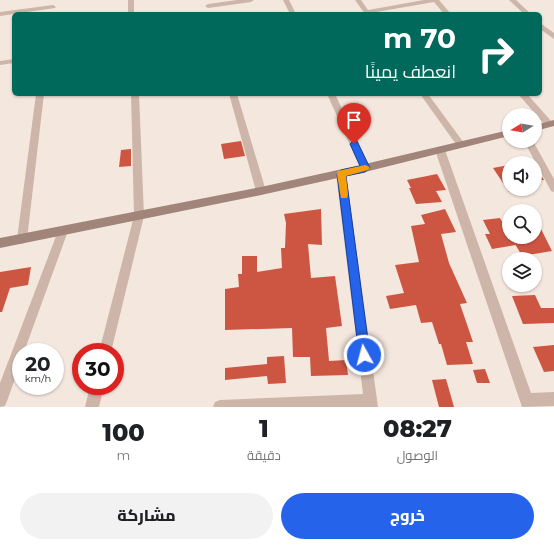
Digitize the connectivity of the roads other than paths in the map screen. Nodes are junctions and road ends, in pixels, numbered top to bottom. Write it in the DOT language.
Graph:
graph roads {
  1 [pos="131,0"];
  2 [pos="251,0"];
  3 [pos="286,0"];
  4 [pos="358,0"];
  5 [pos="435,0"];
  6 [pos="512,0"];
  7 [pos="207,3"];
  8 [pos="53,7"];
  9 [pos="12,12"];
  10 [pos="15,12"];
  11 [pos="132,12"];
  12 [pos="292,12"];
  13 [pos="366,12"];
  14 [pos="372,12"];
  15 [pos="446,12"];
  16 [pos="526,12"];
  17 [pos="0,14"];
  18 [pos="542,27"];
  19 [pos="554,37"];
  20 [pos="12,61"];
  21 [pos="0,63"];
  22 [pos="40,96"];
  23 [pos="135,96"];
  24 [pos="234,96"];
  25 [pos="332,96"];
  26 [pos="425,96"];
  27 [pos="524,96"];
  28 [pos="552,124"];
  29 [pos="542,126"];
  30 [pos="502,135"];
  31 [pos="461,145"];
  32 [pos="532,148"];
  33 [pos="440,150"];
  34 [pos="365,168"];
  35 [pos="341,174"];
  36 [pos="554,188"];
  37 [pos="261,191"];
  38 [pos="139,216"];
  39 [pos="63,231"];
  40 [pos="22,239"];
  41 [pos="0,243"];
  42 [pos="107,343"];
  43 [pos="95,395"];
  44 [pos="554,398"];
  45 [pos="0,400"];
  46 [pos="528,403"];
  47 [pos="371,404"];
  48 [pos="92,407"];
  49 [pos="220,407"];
  1 -- 11 [label="street"];
  2 -- 7 [label="street"];
  3 -- 12 [label="street"];
  4 -- 13 [label="street"];
  5 -- 14 [label="street"];
  5 -- 15 [label="street"];
  6 -- 16 [label="street"];
  8 -- 10 [label="street"];
  9 -- 17 [label="street"];
  18 -- 19 [label="street"];
  20 -- 21 [label="street"];
  22 -- 40 [label="street"];
  23 -- 38 [label="street"];
  24 -- 37 [label="street"];
  25 -- 34 [label="street"];
  26 -- 31 [label="street"];
  27 -- 28 [label="street"];
  28 -- 29 [label="street"];
  30 -- 31 [label="street"];
  31 -- 33 [label="street"];
  32 -- 36 [label="street"];
  33 -- 34 [label="street"];
  33 -- 46 [label="street"];
  34 -- 35 [label="street"];
  35 -- 37 [label="street"];
  35 -- 47 [label="street"];
  37 -- 38 [label="street"];
  38 -- 39 [label="street"];
  38 -- 42 [label="street"];
  39 -- 40 [label="street"];
  39 -- 45 [label="street"];
  40 -- 41 [label="street"];
  43 -- 48 [label="street"];
  44 -- 46 [label="street"];
  47 -- 49 [label="street"];
}
